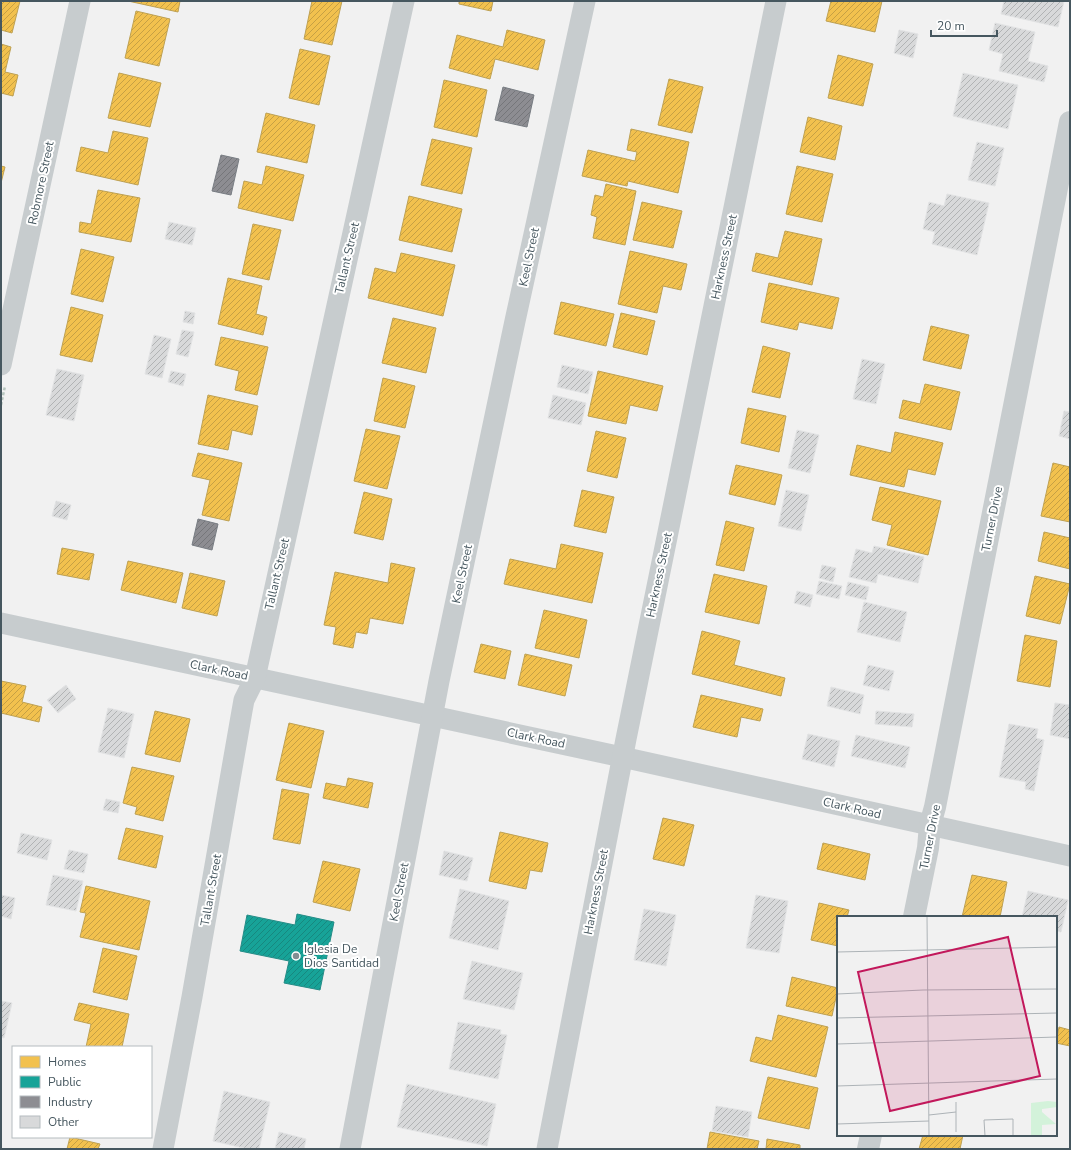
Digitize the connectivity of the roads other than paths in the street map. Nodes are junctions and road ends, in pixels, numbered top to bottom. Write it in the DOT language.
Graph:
graph roads {
  1 [pos="80,1"];
  2 [pos="404,1"];
  3 [pos="584,1"];
  4 [pos="776,1"];
  5 [pos="1070,122"];
  6 [pos="1,365"];
  7 [pos="1,623"];
  8 [pos="255,678"];
  9 [pos="432,715"];
  10 [pos="622,757"];
  11 [pos="930,825"];
  12 [pos="1070,856"];
  13 [pos="914,916"];
  14 [pos="871,1136"];
  15 [pos="163,1149"];
  16 [pos="350,1149"];
  17 [pos="547,1149"];
  18 [pos="868,1149"];
  1 -- 6 [label="street, Robmore Street"];
  2 -- 8 [label="street, Tallant Street"];
  3 -- 9 [label="street, Keel Street"];
  4 -- 10 [label="street, Harkness Street"];
  5 -- 11 [label="street, Turner Drive"];
  7 -- 8 [label="street, Clark Road"];
  8 -- 9 [label="street, Clark Road"];
  8 -- 15 [label="street, Tallant Street"];
  9 -- 10 [label="street, Clark Road"];
  9 -- 16 [label="street, Keel Street"];
  10 -- 11 [label="street, Clark Road"];
  10 -- 17 [label="street, Harkness Street"];
  11 -- 12 [label="street, Clark Road"];
  11 -- 13 [label="street, Turner Drive"];
  14 -- 18 [label="street"];
}
